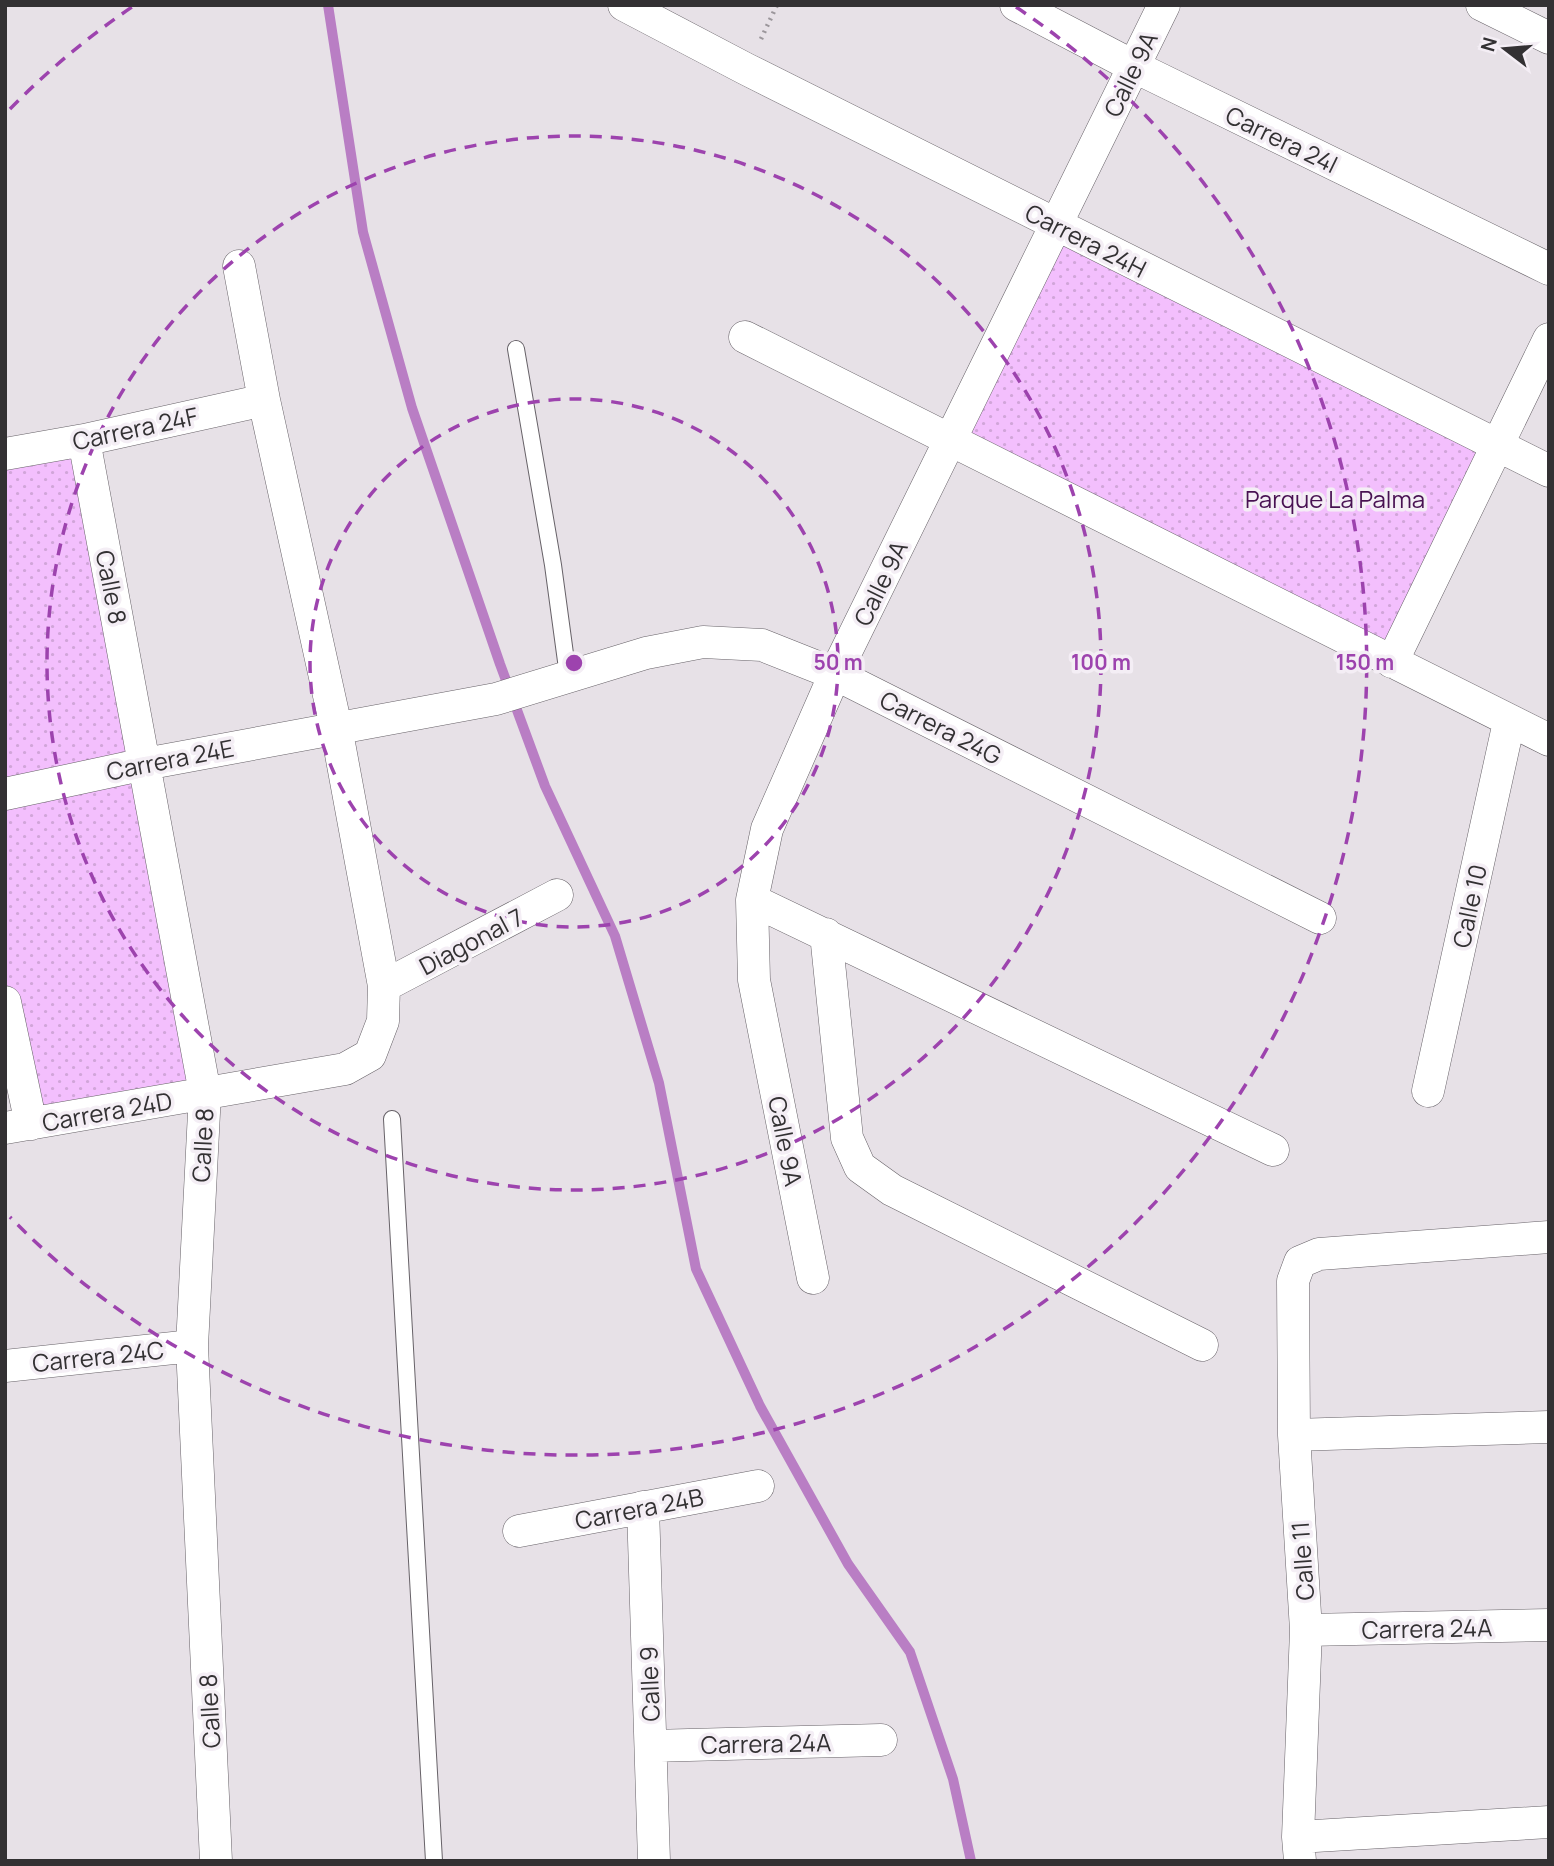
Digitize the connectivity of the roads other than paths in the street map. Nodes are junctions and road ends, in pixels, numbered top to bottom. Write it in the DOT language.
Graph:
graph roads {
  1 [pos="624,5"];
  2 [pos="1016,5"];
  3 [pos="1164,5"];
  4 [pos="1482,5"];
  5 [pos="1549,38"];
  6 [pos="1133,66"];
  7 [pos="1056,225"];
  8 [pos="239,267"];
  9 [pos="1549,269"];
  10 [pos="745,337"];
  11 [pos="1549,339"];
  12 [pos="516,349"];
  13 [pos="264,400"];
  14 [pos="84,440"];
  15 [pos="951,440"];
  16 [pos="1498,446"];
  17 [pos="5,454"];
  18 [pos="1549,471"];
  19 [pos="1392,662"];
  20 [pos="835,674"];
  21 [pos="568,676"];
  22 [pos="1509,722"];
  23 [pos="336,727"];
  24 [pos="1549,740"];
  25 [pos="145,764"];
  26 [pos="5,794"];
  27 [pos="557,895"];
  28 [pos="752,900"];
  29 [pos="1321,918"];
  30 [pos="826,934"];
  31 [pos="384,986"];
  32 [pos="5,1002"];
  33 [pos="1428,1091"];
  34 [pos="205,1093"];
  35 [pos="392,1119"];
  36 [pos="18,1126"];
  37 [pos="1273,1150"];
  38 [pos="1549,1237"];
  39 [pos="813,1278"];
  40 [pos="1202,1345"];
  41 [pos="192,1346"];
  42 [pos="5,1366"];
  43 [pos="1549,1427"];
  44 [pos="1294,1435"];
  45 [pos="758,1486"];
  46 [pos="643,1507"];
  47 [pos="519,1531"];
  48 [pos="1549,1625"];
  49 [pos="1306,1630"];
  50 [pos="881,1740"];
  51 [pos="651,1745"];
  52 [pos="1549,1822"];
  53 [pos="1299,1849"];
  54 [pos="216,1861"];
  55 [pos="434,1861"];
  56 [pos="654,1861"];
  1 -- 7 [label="street, Carrera 24H"];
  2 -- 6 [label="street, Carrera 24I"];
  3 -- 6 [label="street, Calle 9A"];
  4 -- 5 [label="street"];
  6 -- 7 [label="street, Calle 9A"];
  6 -- 9 [label="street, Carrera 24I"];
  7 -- 15 [label="street, Calle 9A"];
  7 -- 16 [label="street, Carrera 24H"];
  8 -- 13 [label="street"];
  10 -- 15 [label="street"];
  11 -- 16 [label="street"];
  12 -- 21 [label="lane"];
  13 -- 14 [label="street, Carrera 24F"];
  13 -- 23 [label="street"];
  14 -- 17 [label="street, Carrera 24F"];
  14 -- 25 [label="street, Calle 8"];
  15 -- 19 [label="street"];
  15 -- 20 [label="street, Calle 9A"];
  16 -- 18 [label="street, Carrera 24H"];
  16 -- 19 [label="street"];
  19 -- 22 [label="street"];
  20 -- 21 [label="street, Carrera 24G"];
  20 -- 28 [label="street, Calle 9A"];
  20 -- 29 [label="street, Carrera 24G"];
  21 -- 23 [label="street, Carrera 24G"];
  22 -- 24 [label="street"];
  22 -- 33 [label="street, Calle 10"];
  23 -- 25 [label="street, Carrera 24E"];
  23 -- 31 [label="street"];
  25 -- 26 [label="street, Carrera 24E"];
  25 -- 34 [label="street, Calle 8"];
  27 -- 31 [label="street, Diagonal 7"];
  28 -- 30 [label="street"];
  28 -- 39 [label="street, Calle 9A"];
  30 -- 37 [label="street"];
  30 -- 40 [label="street"];
  31 -- 34 [label="street, Carrera 24D"];
  32 -- 36 [label="street"];
  34 -- 36 [label="street, Carrera 24D"];
  34 -- 41 [label="street, Calle 8"];
  35 -- 55 [label="lane"];
  38 -- 44 [label="street, Calle 11"];
  41 -- 42 [label="street, Carrera 24C"];
  41 -- 54 [label="street, Calle 8"];
  43 -- 44 [label="street"];
  44 -- 49 [label="street, Calle 11"];
  45 -- 46 [label="street, Carrera 24B"];
  46 -- 47 [label="street, Carrera 24B"];
  46 -- 51 [label="street, Calle 9"];
  48 -- 49 [label="street, Carrera 24A"];
  49 -- 53 [label="street, Calle 11"];
  50 -- 51 [label="street, Carrera 24A"];
  51 -- 56 [label="street, Calle 9"];
  52 -- 53 [label="street"];
}
